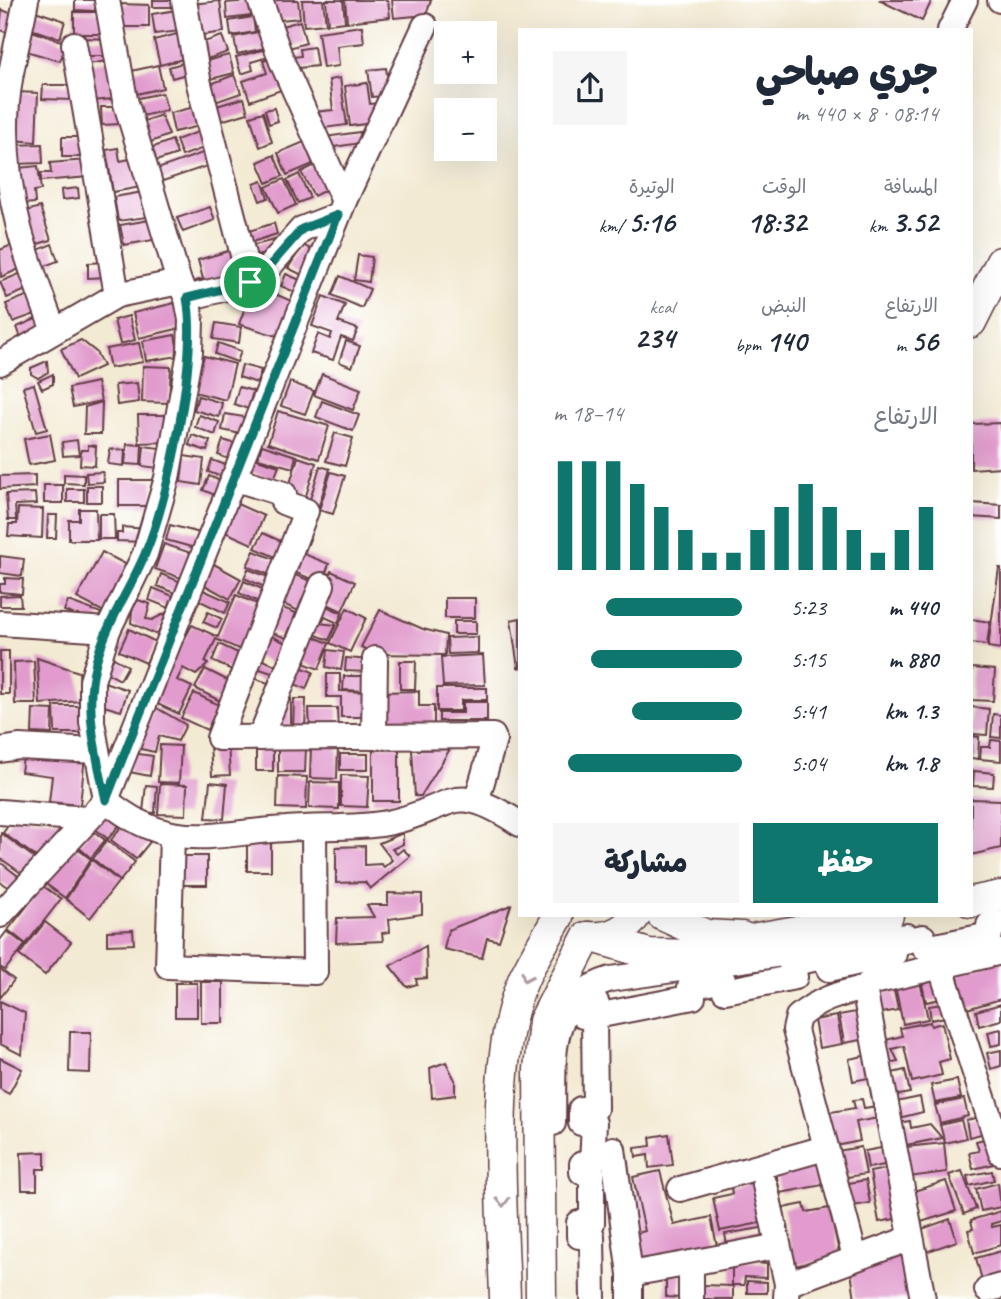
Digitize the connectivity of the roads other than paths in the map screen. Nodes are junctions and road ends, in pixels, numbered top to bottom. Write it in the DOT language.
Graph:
graph roads {
  1 [pos="26,0"];
  2 [pos="107,0"];
  3 [pos="184,0"];
  4 [pos="260,0"];
  5 [pos="965,0"];
  6 [pos="425,26"];
  7 [pos="951,28"];
  8 [pos="74,44"];
  9 [pos="341,208"];
  10 [pos="1001,262"];
  11 [pos="250,282"];
  12 [pos="183,290"];
  13 [pos="117,295"];
  14 [pos="973,318"];
  15 [pos="54,331"];
  16 [pos="0,363"];
  17 [pos="233,478"];
  18 [pos="322,585"];
  19 [pos="0,623"];
  20 [pos="108,630"];
  21 [pos="375,659"];
  22 [pos="374,737"];
  23 [pos="260,738"];
  24 [pos="0,750"];
  25 [pos="96,751"];
  26 [pos="477,799"];
  27 [pos="106,800"];
  28 [pos="0,812"];
  29 [pos="87,819"];
  30 [pos="518,823"];
  31 [pos="314,828"];
  32 [pos="172,836"];
  33 [pos="1001,896"];
  34 [pos="973,902"];
  35 [pos="0,915"];
  36 [pos="557,917"];
  37 [pos="559,917"];
  38 [pos="634,917"];
  39 [pos="667,917"];
  40 [pos="877,917"];
  41 [pos="1001,921"];
  42 [pos="592,937"];
  43 [pos="757,938"];
  44 [pos="1001,952"];
  45 [pos="940,965"];
  46 [pos="863,988"];
  47 [pos="825,1148"];
  48 [pos="613,1149"];
  49 [pos="1001,1153"];
  50 [pos="765,1185"];
  51 [pos="680,1189"];
  52 [pos="911,1238"];
  53 [pos="778,1246"];
  54 [pos="855,1257"];
  55 [pos="691,1263"];
  56 [pos="630,1274"];
  57 [pos="786,1291"];
  58 [pos="505,1299"];
  59 [pos="541,1299"];
  60 [pos="552,1299"];
  61 [pos="593,1299"];
  62 [pos="630,1299"];
  63 [pos="691,1299"];
  64 [pos="923,1299"];
  1 -- 15 [label="street"];
  2 -- 12 [label="street"];
  3 -- 11 [label="street"];
  4 -- 9 [label="street"];
  5 -- 7 [label="street"];
  6 -- 9 [label="street"];
  8 -- 13 [label="street"];
  9 -- 11 [label="street"];
  9 -- 17 [label="street"];
  10 -- 14 [label="main road"];
  11 -- 12 [label="street"];
  12 -- 13 [label="street"];
  12 -- 20 [label="street"];
  13 -- 15 [label="street"];
  15 -- 16 [label="street"];
  17 -- 23 [label="street"];
  17 -- 27 [label="street"];
  18 -- 23 [label="street"];
  19 -- 20 [label="street"];
  20 -- 25 [label="street"];
  21 -- 22 [label="street"];
  22 -- 23 [label="street"];
  22 -- 26 [label="street"];
  24 -- 25 [label="street"];
  25 -- 27 [label="street"];
  26 -- 30 [label="street"];
  26 -- 31 [label="street"];
  27 -- 29 [label="street"];
  27 -- 32 [label="street"];
  28 -- 29 [label="street"];
  29 -- 35 [label="street"];
  31 -- 32 [label="street"];
  31 -- 32 [label="street"];
  33 -- 34 [label="main road"];
  36 -- 58 [label="main road, one-way"];
  37 -- 42 [label="main road"];
  38 -- 42 [label="main road"];
  39 -- 43 [label="main road"];
  40 -- 43 [label="main road"];
  41 -- 60 [label="street"];
  41 -- 61 [label="street"];
  42 -- 43 [label="main road"];
  42 -- 59 [label="main road"];
  44 -- 45 [label="street"];
  45 -- 46 [label="street"];
  45 -- 49 [label="street"];
  46 -- 47 [label="street"];
  46 -- 52 [label="street"];
  47 -- 51 [label="street"];
  47 -- 54 [label="street"];
  48 -- 56 [label="street"];
  50 -- 53 [label="street"];
  52 -- 54 [label="street"];
  52 -- 64 [label="street"];
  53 -- 55 [label="street"];
  53 -- 57 [label="street"];
  54 -- 57 [label="street"];
  55 -- 56 [label="street"];
  55 -- 63 [label="street"];
  56 -- 62 [label="street"];
}
